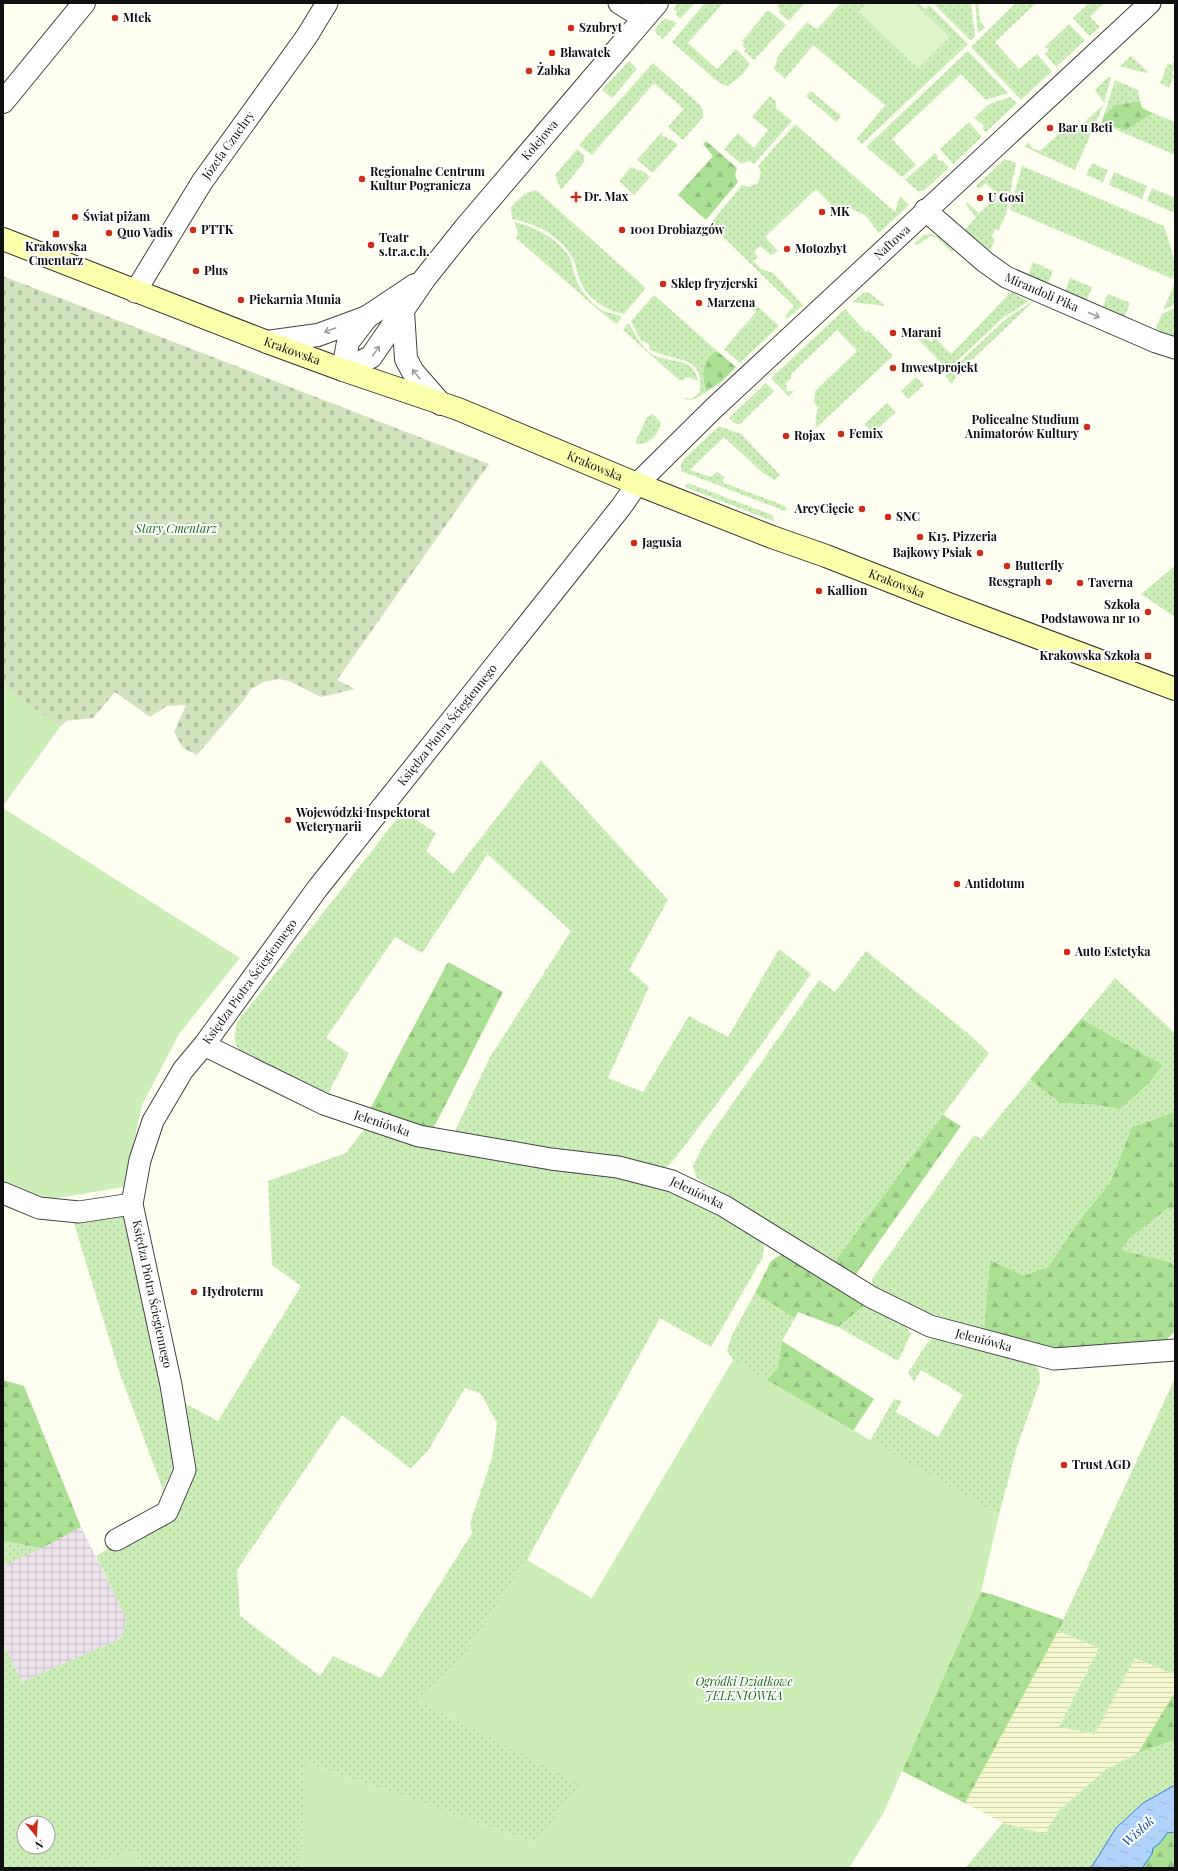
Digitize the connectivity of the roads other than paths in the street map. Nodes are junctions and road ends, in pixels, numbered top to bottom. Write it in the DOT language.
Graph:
graph roads {
  1 [pos="84,3"];
  2 [pos="327,3"];
  3 [pos="618,3"];
  4 [pos="1150,3"];
  5 [pos="650,11"];
  6 [pos="3,102"];
  7 [pos="925,210"];
  8 [pos="8,241"];
  9 [pos="425,278"];
  10 [pos="135,292"];
  11 [pos="403,311"];
  12 [pos="367,317"];
  13 [pos="267,342"];
  14 [pos="1175,348"];
  15 [pos="344,370"];
  16 [pos="441,404"];
  17 [pos="637,484"];
  18 [pos="1175,689"];
  19 [pos="204,1045"];
  20 [pos="3,1193"];
  21 [pos="132,1204"];
  22 [pos="1175,1350"];
  23 [pos="116,1540"];
  1 -- 6 [label="street"];
  2 -- 10 [label="street, Józefa Czuchry"];
  3 -- 5 [label="street"];
  4 -- 7 [label="street, Naftowa"];
  5 -- 9 [label="street, Kolejowa"];
  7 -- 14 [label="street, Mirandoli Pika, one-way"];
  7 -- 17 [label="street, Naftowa"];
  8 -- 10 [label="main road, Krakowska"];
  9 -- 11 [label="street, Kolejowa"];
  9 -- 12 [label="street, Kolejowa"];
  10 -- 13 [label="main road, Krakowska"];
  15 -- 11 [label="street, Kolejowa, one-way"];
  16 -- 11 [label="street, one-way"];
  12 -- 13 [label="street, Kolejowa, one-way"];
  12 -- 15 [label="street, Kolejowa"];
  13 -- 15 [label="main road, Krakowska"];
  15 -- 16 [label="main road, Krakowska"];
  16 -- 17 [label="main road, Krakowska"];
  17 -- 18 [label="main road, Krakowska"];
  17 -- 19 [label="street, Księdza Piotra Ściegiennego"];
  19 -- 21 [label="street, Księdza Piotra Ściegiennego"];
  19 -- 22 [label="street, Jeleniówka"];
  20 -- 21 [label="street"];
  21 -- 23 [label="street, Księdza Piotra Ściegiennego"];
}
